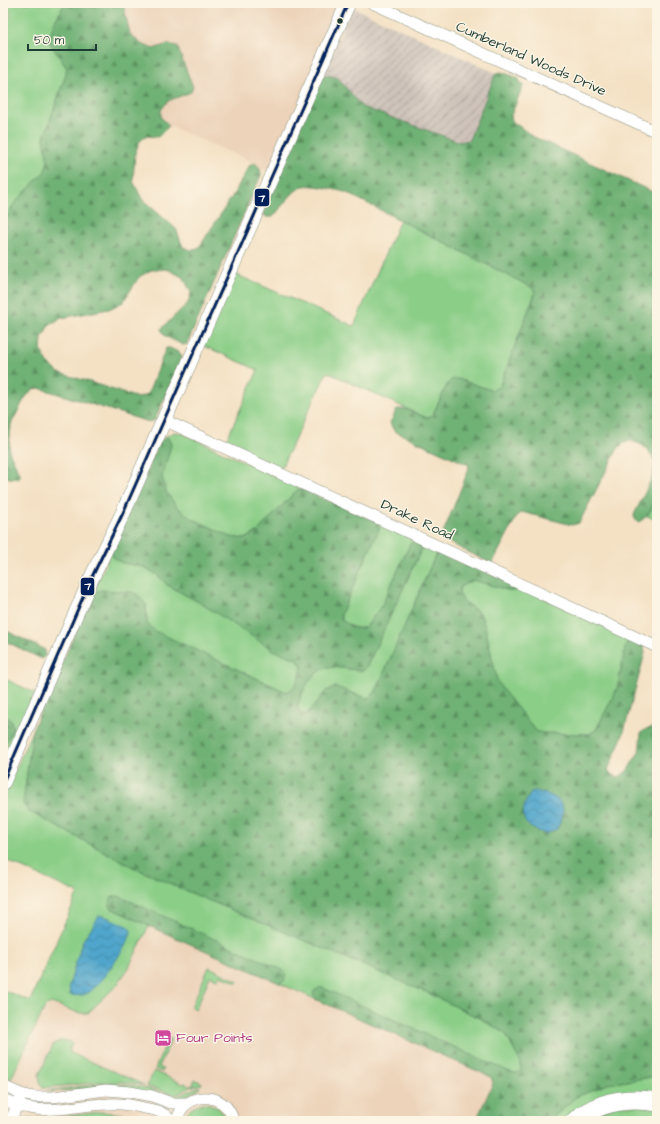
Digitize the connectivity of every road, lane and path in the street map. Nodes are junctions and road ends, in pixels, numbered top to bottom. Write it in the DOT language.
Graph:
graph roads {
  1 [pos="348,3"];
  2 [pos="372,3"];
  3 [pos="657,132"];
  4 [pos="164,420"];
  5 [pos="657,647"];
  6 [pos="3,782"];
  7 [pos="3,1086"];
  8 [pos="21,1094"];
  9 [pos="3,1099"];
  10 [pos="657,1102"];
  11 [pos="187,1103"];
  12 [pos="17,1105"];
  13 [pos="10,1121"];
  14 [pos="171,1121"];
  15 [pos="177,1121"];
  16 [pos="232,1121"];
  17 [pos="575,1121"];
  1 -- 4 [label="main road"];
  2 -- 3 [label="street, Cumberland Woods Drive"];
  4 -- 5 [label="street, Drake Road"];
  4 -- 6 [label="main road"];
  7 -- 8 [label="street"];
  8 -- 11 [label="street"];
  8 -- 12 [label="street"];
  9 -- 12 [label="street"];
  10 -- 17 [label="highway"];
  11 -- 15 [label="street"];
  11 -- 16 [label="street"];
  12 -- 13 [label="street"];
  12 -- 14 [label="street"];
}
